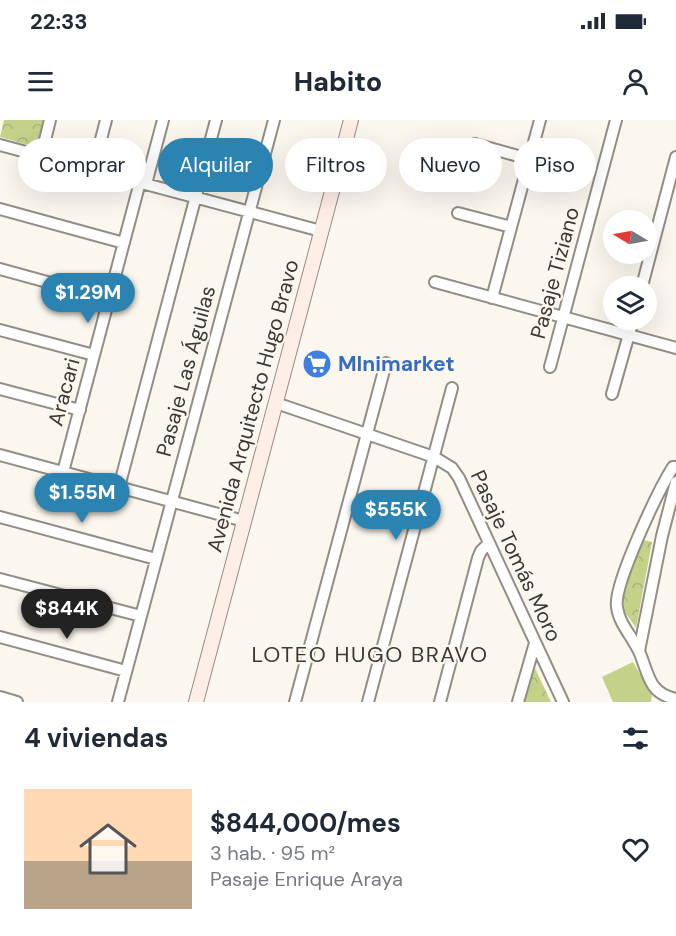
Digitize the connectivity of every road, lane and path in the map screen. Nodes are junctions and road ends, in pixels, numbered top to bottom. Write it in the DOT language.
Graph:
graph roads {
  1 [pos="50,120"];
  2 [pos="106,120"];
  3 [pos="163,120"];
  4 [pos="216,120"];
  5 [pos="274,120"];
  6 [pos="351,120"];
  7 [pos="540,120"];
  8 [pos="616,120"];
  9 [pos="46,138"];
  10 [pos="101,138"];
  11 [pos="535,138"];
  12 [pos="0,145"];
  13 [pos="18,150"];
  14 [pos="676,157"];
  15 [pos="146,174"];
  16 [pos="146,184"];
  17 [pos="140,192"];
  18 [pos="521,192"];
  19 [pos="196,197"];
  20 [pos="0,209"];
  21 [pos="249,212"];
  22 [pos="458,213"];
  23 [pos="511,227"];
  24 [pos="321,231"];
  25 [pos="124,243"];
  26 [pos="0,269"];
  27 [pos="645,276"];
  28 [pos="435,282"];
  29 [pos="492,297"];
  30 [pos="109,299"];
  31 [pos="563,317"];
  32 [pos="0,330"];
  33 [pos="630,330"];
  34 [pos="629,335"];
  35 [pos="676,348"];
  36 [pos="94,355"];
  37 [pos="386,363"];
  38 [pos="550,367"];
  39 [pos="452,388"];
  40 [pos="0,389"];
  41 [pos="612,394"];
  42 [pos="276,403"];
  43 [pos="80,410"];
  44 [pos="367,435"];
  45 [pos="0,455"];
  46 [pos="434,458"];
  47 [pos="676,467"];
  48 [pos="63,472"];
  49 [pos="676,482"];
  50 [pos="118,487"];
  51 [pos="171,501"];
  52 [pos="0,517"];
  53 [pos="244,521"];
  54 [pos="641,533"];
  55 [pos="662,536"];
  56 [pos="489,543"];
  57 [pos="156,559"];
  58 [pos="0,579"];
  59 [pos="141,616"];
  60 [pos="0,637"];
  61 [pos="535,643"];
  62 [pos="639,651"];
  63 [pos="126,671"];
  64 [pos="0,697"];
  65 [pos="676,699"];
  66 [pos="17,702"];
  67 [pos="118,702"];
  68 [pos="196,702"];
  69 [pos="295,702"];
  70 [pos="368,702"];
  71 [pos="440,702"];
  72 [pos="518,702"];
  73 [pos="563,702"];
  1 -- 9 [label="street"];
  2 -- 10 [label="street"];
  3 -- 15 [label="street, Aracari"];
  4 -- 19 [label="street"];
  5 -- 21 [label="street, Pasaje Las Águilas"];
  6 -- 24 [label="street, Avenida Arquitecto Hugo Bravo"];
  7 -- 11 [label="street"];
  8 -- 31 [label="street, Pasaje Tiziano"];
  12 -- 13 [label="street"];
  14 -- 27 [label="street"];
  16 -- 19 [label="street"];
  17 -- 25 [label="street, Aracari"];
  18 -- 23 [label="street"];
  19 -- 21 [label="street"];
  19 -- 50 [label="street"];
  20 -- 25 [label="street"];
  21 -- 24 [label="street"];
  21 -- 51 [label="street, Pasaje Las Águilas"];
  22 -- 23 [label="street"];
  23 -- 29 [label="street"];
  24 -- 42 [label="street, Avenida Arquitecto Hugo Bravo"];
  25 -- 30 [label="street, Aracari"];
  26 -- 30 [label="street"];
  28 -- 29 [label="street"];
  29 -- 31 [label="street"];
  30 -- 36 [label="street, Aracari"];
  31 -- 34 [label="street"];
  31 -- 38 [label="street, Pasaje Tiziano"];
  32 -- 36 [label="street"];
  33 -- 34 [label="street"];
  34 -- 35 [label="street"];
  34 -- 41 [label="street"];
  36 -- 43 [label="street, Aracari"];
  37 -- 44 [label="street"];
  39 -- 46 [label="street"];
  40 -- 43 [label="street"];
  42 -- 44 [label="street, Pasaje Tomás Moro"];
  42 -- 53 [label="street, Avenida Arquitecto Hugo Bravo"];
  43 -- 48 [label="street, Aracari"];
  44 -- 46 [label="street, Pasaje Tomás Moro"];
  44 -- 69 [label="street"];
  45 -- 48 [label="street"];
  46 -- 56 [label="street, Pasaje Tomás Moro"];
  46 -- 70 [label="street"];
  47 -- 54 [label="street"];
  48 -- 50 [label="street"];
  49 -- 55 [label="street"];
  50 -- 51 [label="street"];
  51 -- 53 [label="street"];
  51 -- 57 [label="street, Pasaje Las Águilas"];
  52 -- 57 [label="street"];
  53 -- 68 [label="street, Avenida Arquitecto Hugo Bravo"];
  54 -- 55 [label="street"];
  54 -- 62 [label="street"];
  55 -- 62 [label="street"];
  56 -- 61 [label="street, Pasaje Tomás Moro"];
  56 -- 71 [label="street"];
  57 -- 59 [label="street, Pasaje Las Águilas"];
  58 -- 59 [label="street"];
  59 -- 63 [label="street, Pasaje Las Águilas"];
  60 -- 63 [label="street"];
  61 -- 72 [label="street"];
  61 -- 73 [label="street, Pasaje Tomás Moro"];
  62 -- 65 [label="street"];
  63 -- 67 [label="street, Pasaje Las Águilas"];
  64 -- 66 [label="street"];
}
